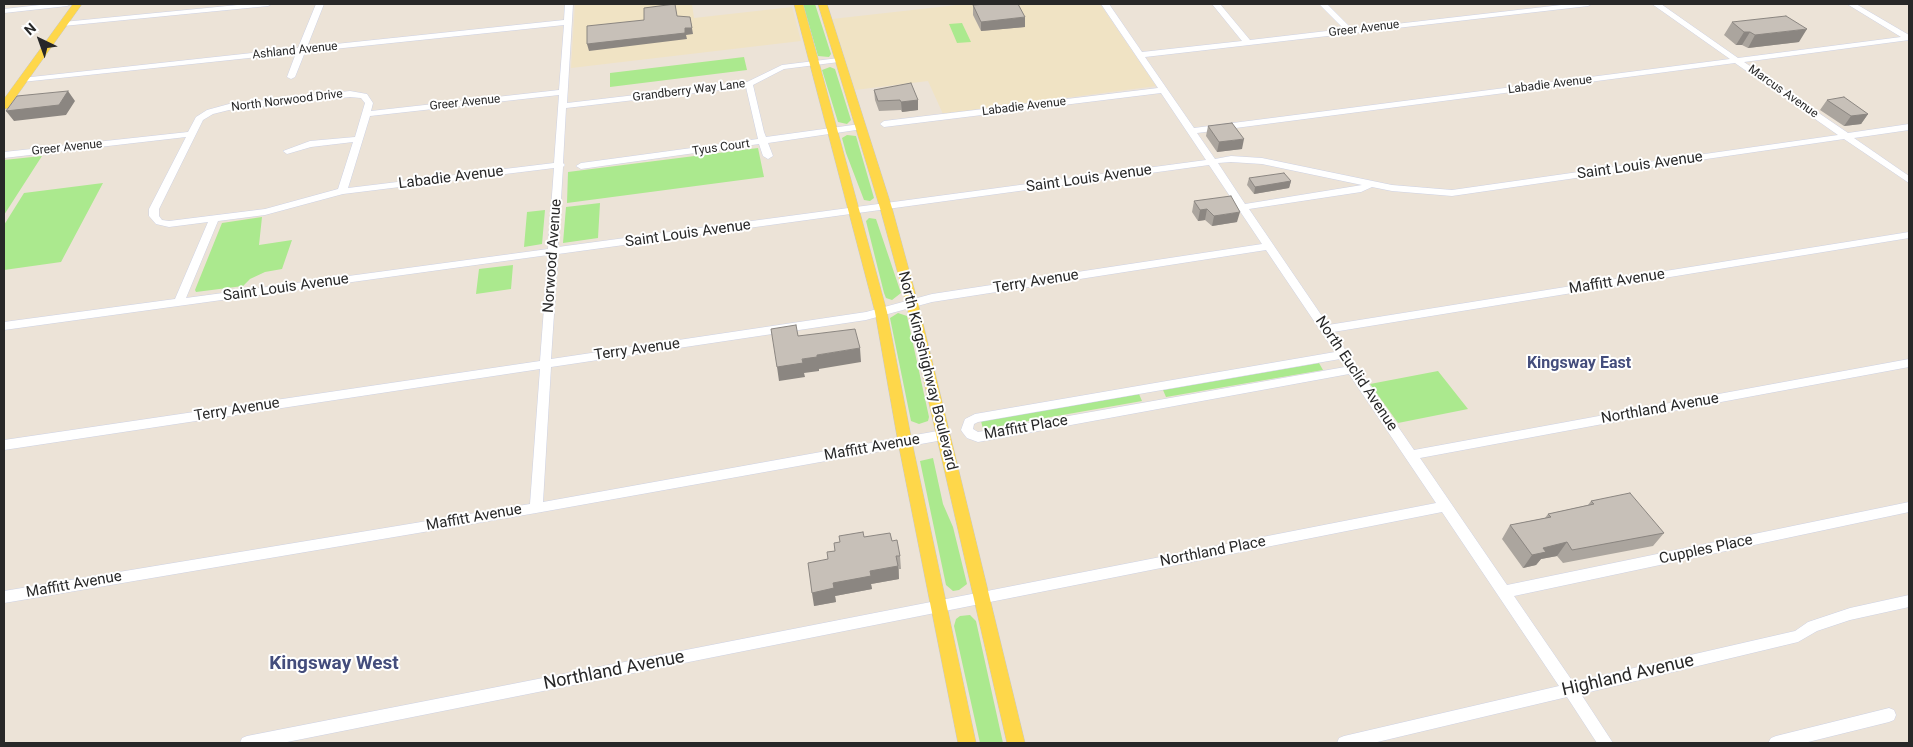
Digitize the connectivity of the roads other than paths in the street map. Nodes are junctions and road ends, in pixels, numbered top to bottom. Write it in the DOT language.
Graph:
graph roads {
  1 [pos="67,4"];
  2 [pos="77,4"];
  3 [pos="268,4"];
  4 [pos="320,4"];
  5 [pos="569,4"];
  6 [pos="798,4"];
  7 [pos="822,4"];
  8 [pos="1105,4"];
  9 [pos="1216,4"];
  10 [pos="1323,4"];
  11 [pos="1588,4"];
  12 [pos="1656,4"];
  13 [pos="1851,4"];
  14 [pos="4,11"];
  15 [pos="568,22"];
  16 [pos="62,24"];
  17 [pos="1350,31"];
  18 [pos="1909,38"];
  19 [pos="1248,43"];
  20 [pos="302,50"];
  21 [pos="1140,55"];
  22 [pos="839,60"];
  23 [pos="1737,61"];
  24 [pos="813,62"];
  25 [pos="291,77"];
  26 [pos="22,80"];
  27 [pos="749,84"];
  28 [pos="1164,90"];
  29 [pos="564,92"];
  30 [pos="4,104"];
  31 [pos="564,106"];
  32 [pos="366,114"];
  33 [pos="884,124"];
  34 [pos="860,127"];
  35 [pos="1909,127"];
  36 [pos="834,131"];
  37 [pos="1191,131"];
  38 [pos="190,134"];
  39 [pos="1846,136"];
  40 [pos="357,140"];
  41 [pos="764,142"];
  42 [pos="287,152"];
  43 [pos="4,155"];
  44 [pos="768,156"];
  45 [pos="1212,162"];
  46 [pos="560,165"];
  47 [pos="581,166"];
  48 [pos="1909,180"];
  49 [pos="1370,184"];
  50 [pos="342,191"];
  51 [pos="1243,207"];
  52 [pos="886,208"];
  53 [pos="854,212"];
  54 [pos="214,218"];
  55 [pos="1909,235"];
  56 [pos="1269,246"];
  57 [pos="554,253"];
  58 [pos="179,302"];
  59 [pos="912,303"];
  60 [pos="881,312"];
  61 [pos="4,326"];
  62 [pos="1326,329"];
  63 [pos="1343,355"];
  64 [pos="1909,363"];
  65 [pos="546,364"];
  66 [pos="1353,369"];
  67 [pos="943,435"];
  68 [pos="905,442"];
  69 [pos="4,445"];
  70 [pos="1410,455"];
  71 [pos="1445,506"];
  72 [pos="1909,507"];
  73 [pos="536,508"];
  74 [pos="1503,592"];
  75 [pos="4,597"];
  76 [pos="981,598"];
  77 [pos="1909,601"];
  78 [pos="938,607"];
  79 [pos="1570,690"];
  80 [pos="1890,715"];
  81 [pos="247,743"];
  82 [pos="967,743"];
  83 [pos="1016,743"];
  84 [pos="1344,743"];
  85 [pos="1606,743"];
  86 [pos="1776,743"];
  1 -- 14 [label="street"];
  2 -- 16 [label="main road"];
  3 -- 16 [label="street"];
  4 -- 20 [label="street"];
  5 -- 15 [label="street, Norwood Avenue"];
  6 -- 24 [label="main road, North Kingshighway Boulevard"];
  7 -- 22 [label="main road, North Kingshighway Boulevard"];
  8 -- 21 [label="street, North Euclid Avenue"];
  9 -- 19 [label="street"];
  10 -- 17 [label="street"];
  11 -- 17 [label="street, Greer Avenue"];
  12 -- 23 [label="street, Marcus Avenue"];
  13 -- 18 [label="street"];
  15 -- 20 [label="street, Ashland Avenue"];
  15 -- 29 [label="street, Norwood Avenue"];
  16 -- 26 [label="main road"];
  17 -- 19 [label="street, Greer Avenue"];
  18 -- 23 [label="street, Labadie Avenue"];
  19 -- 21 [label="street, Greer Avenue"];
  20 -- 25 [label="street"];
  20 -- 26 [label="street, Ashland Avenue"];
  21 -- 28 [label="street, North Euclid Avenue"];
  22 -- 24 [label="street, Grandberry Way Lane"];
  22 -- 34 [label="main road, North Kingshighway Boulevard"];
  23 -- 37 [label="street, Labadie Avenue"];
  23 -- 39 [label="street, Marcus Avenue"];
  24 -- 27 [label="street, Grandberry Way Lane"];
  24 -- 36 [label="main road, North Kingshighway Boulevard"];
  26 -- 30 [label="main road"];
  27 -- 31 [label="street, Grandberry Way Lane"];
  27 -- 41 [label="street"];
  28 -- 33 [label="street, Labadie Avenue"];
  28 -- 37 [label="street, North Euclid Avenue"];
  29 -- 31 [label="street, Norwood Avenue"];
  29 -- 32 [label="street, Greer Avenue"];
  31 -- 46 [label="street, Norwood Avenue"];
  32 -- 38 [label="street, North Norwood Drive"];
  32 -- 40 [label="street"];
  34 -- 36 [label="street, Tyus Court"];
  34 -- 52 [label="main road, North Kingshighway Boulevard"];
  35 -- 39 [label="street, Saint Louis Avenue"];
  36 -- 41 [label="street, Tyus Court"];
  36 -- 53 [label="main road, North Kingshighway Boulevard"];
  37 -- 45 [label="street, North Euclid Avenue"];
  38 -- 43 [label="street, Greer Avenue"];
  38 -- 54 [label="street, Labadie Avenue"];
  39 -- 48 [label="street, Marcus Avenue"];
  39 -- 49 [label="street, Saint Louis Avenue"];
  40 -- 42 [label="street"];
  40 -- 50 [label="street"];
  41 -- 44 [label="street"];
  41 -- 47 [label="street, Tyus Court"];
  45 -- 49 [label="street, Saint Louis Avenue"];
  45 -- 51 [label="street, North Euclid Avenue"];
  45 -- 52 [label="street, Saint Louis Avenue"];
  46 -- 50 [label="street, Labadie Avenue"];
  46 -- 57 [label="street, Norwood Avenue"];
  49 -- 51 [label="street, Saint Louis Avenue"];
  50 -- 54 [label="street, Labadie Avenue"];
  51 -- 56 [label="street, North Euclid Avenue"];
  52 -- 53 [label="street, Saint Louis Avenue"];
  52 -- 59 [label="main road, North Kingshighway Boulevard"];
  53 -- 57 [label="street, Saint Louis Avenue"];
  53 -- 60 [label="main road, North Kingshighway Boulevard"];
  54 -- 58 [label="street"];
  55 -- 62 [label="street, Maffitt Avenue"];
  56 -- 59 [label="street, Terry Avenue"];
  56 -- 62 [label="street, North Euclid Avenue"];
  57 -- 58 [label="street, Saint Louis Avenue"];
  57 -- 65 [label="street, Norwood Avenue"];
  58 -- 61 [label="street, Saint Louis Avenue"];
  59 -- 60 [label="street, Terry Avenue"];
  59 -- 67 [label="main road, North Kingshighway Boulevard"];
  60 -- 65 [label="street, Terry Avenue"];
  60 -- 68 [label="main road, North Kingshighway Boulevard"];
  62 -- 63 [label="street, North Euclid Avenue"];
  63 -- 66 [label="street, North Euclid Avenue"];
  63 -- 66 [label="street, Maffitt Place"];
  64 -- 70 [label="street, Northland Avenue"];
  65 -- 69 [label="street, Terry Avenue"];
  65 -- 73 [label="street, Norwood Avenue"];
  66 -- 70 [label="street, North Euclid Avenue"];
  67 -- 68 [label="street, Maffitt Avenue"];
  67 -- 76 [label="main road, North Kingshighway Boulevard"];
  68 -- 73 [label="street, Maffitt Avenue"];
  68 -- 78 [label="main road, North Kingshighway Boulevard"];
  70 -- 71 [label="street, North Euclid Avenue"];
  71 -- 74 [label="street, North Euclid Avenue"];
  71 -- 76 [label="street, Northland Place"];
  72 -- 74 [label="street, Cupples Place"];
  73 -- 75 [label="street, Maffitt Avenue"];
  74 -- 79 [label="street, North Euclid Avenue"];
  76 -- 78 [label="street, Northland Avenue"];
  76 -- 83 [label="main road, North Kingshighway Boulevard"];
  77 -- 79 [label="street, Highland Avenue"];
  78 -- 81 [label="street, Northland Avenue"];
  78 -- 82 [label="main road, North Kingshighway Boulevard"];
  79 -- 84 [label="street, Highland Avenue"];
  79 -- 85 [label="street, North Euclid Avenue"];
  80 -- 86 [label="street"];
}
